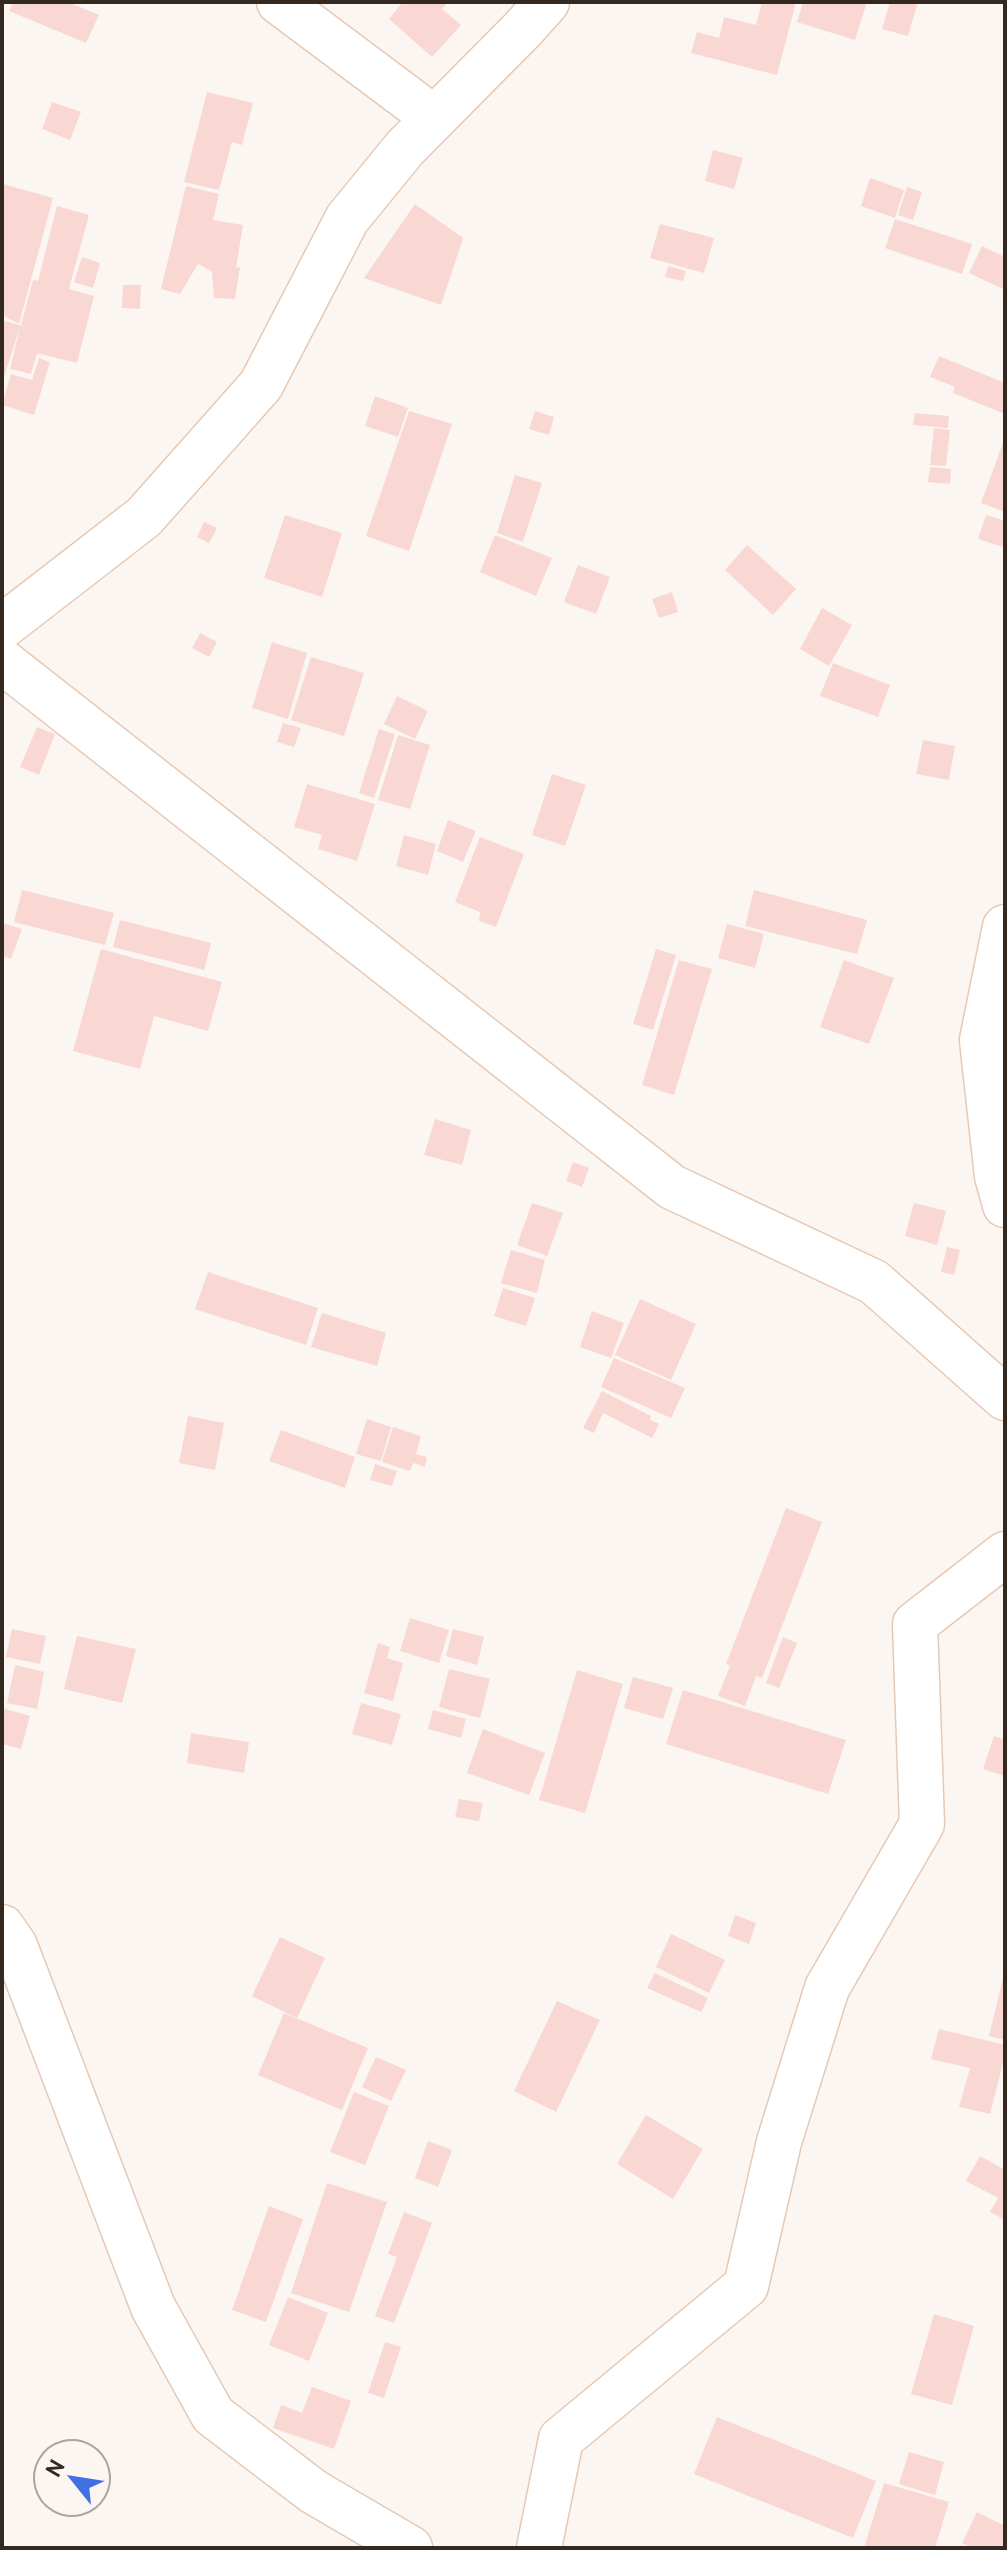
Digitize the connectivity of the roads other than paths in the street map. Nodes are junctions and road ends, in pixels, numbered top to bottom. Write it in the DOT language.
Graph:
graph roads {
  1 [pos="279,2"];
  2 [pos="547,2"];
  3 [pos="434,118"];
  4 [pos="2,627"];
  5 [pos="2,661"];
  6 [pos="1005,927"];
  7 [pos="1002,1186"];
  8 [pos="1005,1398"];
  9 [pos="1005,1554"];
  10 [pos="2,1927"];
  11 [pos="410,2548"];
  12 [pos="539,2548"];
  1 -- 3 [label="street"];
  2 -- 3 [label="street"];
  3 -- 4 [label="street"];
  5 -- 8 [label="street"];
  6 -- 7 [label="street"];
  9 -- 12 [label="street"];
  10 -- 11 [label="street"];
}
